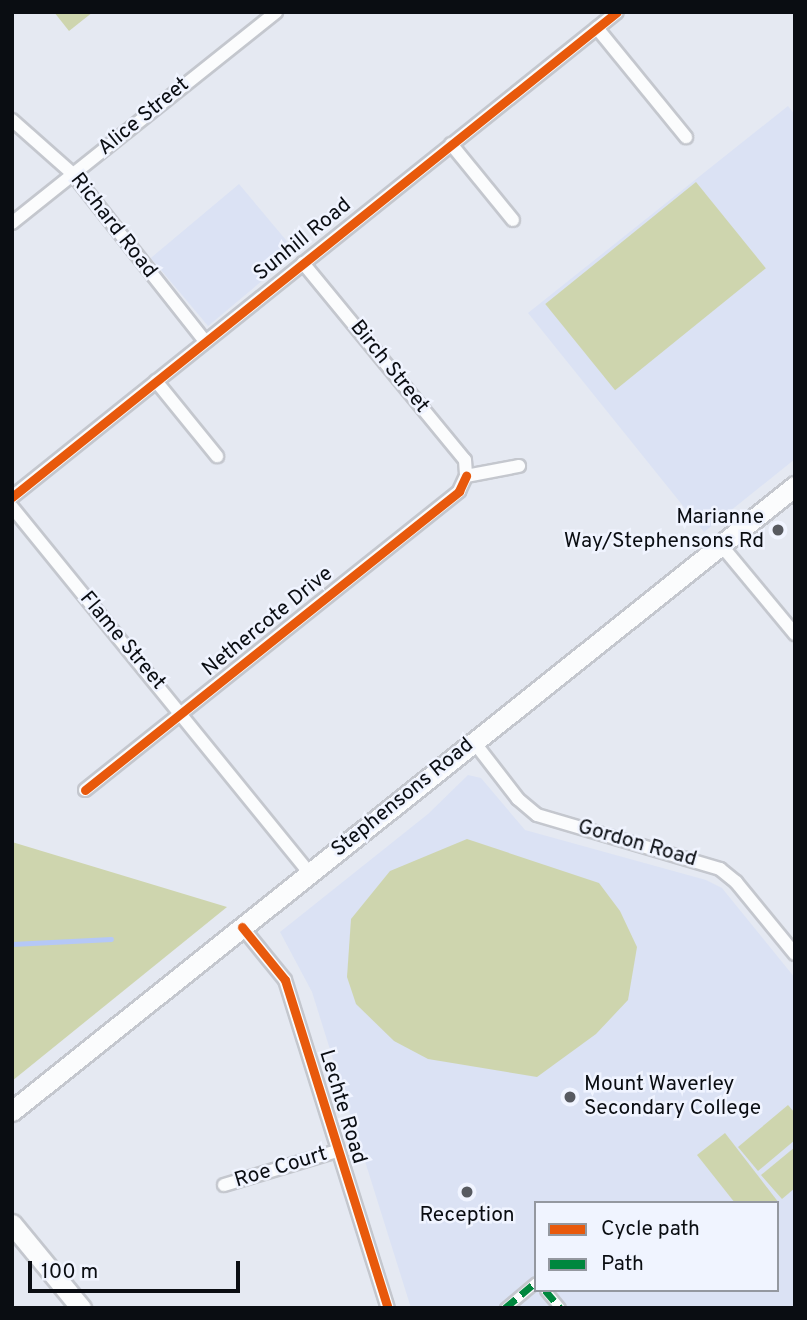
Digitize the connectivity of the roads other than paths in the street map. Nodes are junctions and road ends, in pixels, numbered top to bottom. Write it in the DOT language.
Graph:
graph roads {
  1 [pos="276,12"];
  2 [pos="617,12"];
  3 [pos="597,28"];
  4 [pos="12,120"];
  5 [pos="686,136"];
  6 [pos="451,144"];
  7 [pos="73,174"];
  8 [pos="513,220"];
  9 [pos="12,223"];
  10 [pos="303,262"];
  11 [pos="205,341"];
  12 [pos="156,380"];
  13 [pos="217,456"];
  14 [pos="519,466"];
  15 [pos="467,476"];
  16 [pos="795,486"];
  17 [pos="12,497"];
  18 [pos="12,507"];
  19 [pos="721,545"];
  20 [pos="795,634"];
  21 [pos="182,713"];
  22 [pos="474,742"];
  23 [pos="85,790"];
  24 [pos="310,874"];
  25 [pos="242,927"];
  26 [pos="795,954"];
  27 [pos="12,1111"];
  28 [pos="337,1151"];
  29 [pos="224,1185"];
  30 [pos="12,1224"];
  31 [pos="534,1284"];
  32 [pos="547,1292"];
  33 [pos="81,1308"];
  34 [pos="388,1308"];
  35 [pos="505,1308"];
  36 [pos="560,1308"];
  1 -- 7 [label="street, Alice Street"];
  2 -- 3 [label="street, Sunhill Road"];
  3 -- 5 [label="street"];
  3 -- 6 [label="street, Sunhill Road"];
  4 -- 7 [label="street, Richard Road"];
  6 -- 8 [label="street"];
  6 -- 10 [label="street, Sunhill Road"];
  7 -- 9 [label="street, Alice Street"];
  7 -- 11 [label="street, Richard Road"];
  10 -- 11 [label="street, Sunhill Road"];
  10 -- 15 [label="street, Birch Street"];
  11 -- 12 [label="street, Sunhill Road"];
  12 -- 13 [label="street"];
  12 -- 17 [label="street, Sunhill Road"];
  14 -- 15 [label="street"];
  15 -- 21 [label="street, Nethercote Drive"];
  16 -- 19 [label="main road, Stephensons Road"];
  18 -- 21 [label="street, Flame Street"];
  19 -- 20 [label="street"];
  19 -- 22 [label="main road, Stephensons Road"];
  21 -- 23 [label="street, Nethercote Drive"];
  21 -- 24 [label="street, Flame Street"];
  22 -- 24 [label="main road, Stephensons Road"];
  22 -- 26 [label="street, Gordon Road"];
  24 -- 25 [label="main road, Stephensons Road"];
  25 -- 27 [label="main road, Stephensons Road"];
  25 -- 28 [label="street, Lechte Road"];
  28 -- 29 [label="street, Roe Court"];
  28 -- 34 [label="street, Lechte Road"];
  30 -- 33 [label="main road"];
  31 -- 35 [label="street"];
  32 -- 36 [label="street"];
}
